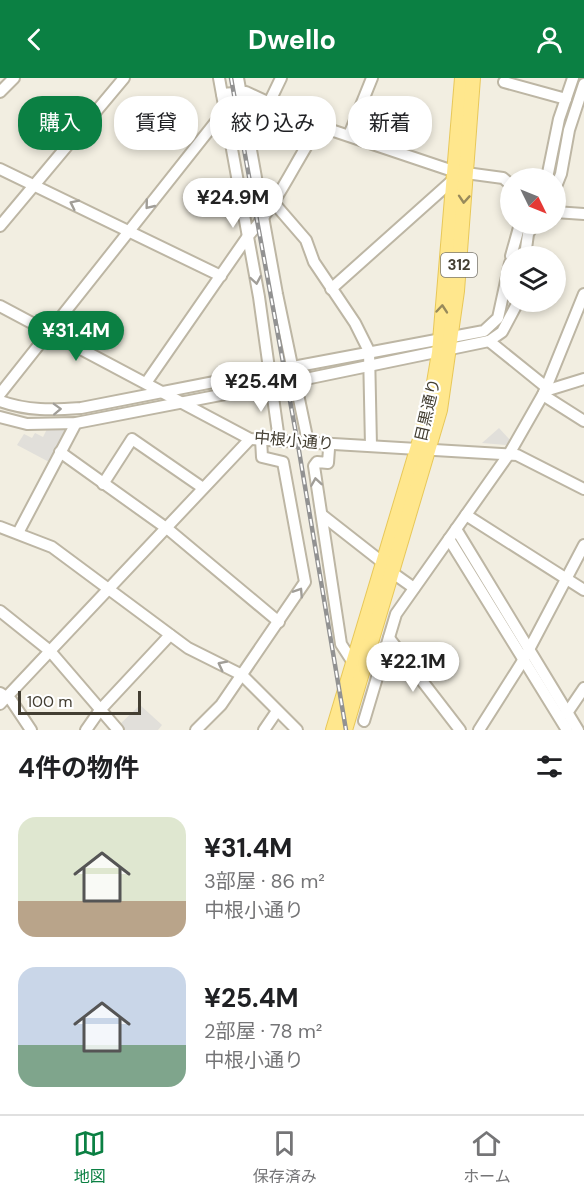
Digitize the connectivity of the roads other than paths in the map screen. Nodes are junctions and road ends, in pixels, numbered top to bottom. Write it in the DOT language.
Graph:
graph roads {
  1 [pos="14,78"];
  2 [pos="124,78"];
  3 [pos="207,78"];
  4 [pos="238,78"];
  5 [pos="281,78"];
  6 [pos="372,78"];
  7 [pos="462,78"];
  8 [pos="473,78"];
  9 [pos="573,78"];
  10 [pos="219,80"];
  11 [pos="504,82"];
  12 [pos="584,84"];
  13 [pos="240,91"];
  14 [pos="0,92"];
  15 [pos="222,94"];
  16 [pos="252,96"];
  17 [pos="272,96"];
  18 [pos="365,96"];
  19 [pos="566,99"];
  20 [pos="210,129"];
  21 [pos="232,150"];
  22 [pos="303,150"];
  23 [pos="391,150"];
  24 [pos="549,168"];
  25 [pos="562,168"];
  26 [pos="0,169"];
  27 [pos="457,174"];
  28 [pos="500,178"];
  29 [pos="34,185"];
  30 [pos="274,203"];
  31 [pos="566,213"];
  32 [pos="584,214"];
  33 [pos="264,218"];
  34 [pos="0,226"];
  35 [pos="129,231"];
  36 [pos="248,236"];
  37 [pos="221,276"];
  38 [pos="331,289"];
  39 [pos="584,294"];
  40 [pos="0,306"];
  41 [pos="500,309"];
  42 [pos="513,312"];
  43 [pos="49,332"];
  44 [pos="489,341"];
  45 [pos="445,345"];
  46 [pos="369,351"];
  47 [pos="371,364"];
  48 [pos="294,373"];
  49 [pos="271,378"];
  50 [pos="584,379"];
  51 [pos="146,383"];
  52 [pos="544,391"];
  53 [pos="165,392"];
  54 [pos="0,394"];
  55 [pos="0,401"];
  56 [pos="180,401"];
  57 [pos="0,417"];
  58 [pos="584,421"];
  59 [pos="76,423"];
  60 [pos="255,439"];
  61 [pos="279,440"];
  62 [pos="308,442"];
  63 [pos="326,443"];
  64 [pos="371,446"];
  65 [pos="423,449"];
  66 [pos="60,452"];
  67 [pos="509,454"];
  68 [pos="103,484"];
  69 [pos="202,488"];
  70 [pos="584,489"];
  71 [pos="466,515"];
  72 [pos="322,516"];
  73 [pos="0,527"];
  74 [pos="165,528"];
  75 [pos="456,529"];
  76 [pos="18,533"];
  77 [pos="449,539"];
  78 [pos="584,545"];
  79 [pos="386,566"];
  80 [pos="568,580"];
  81 [pos="109,588"];
  82 [pos="414,588"];
  83 [pos="584,590"];
  84 [pos="0,611"];
  85 [pos="279,622"];
  86 [pos="375,623"];
  87 [pos="390,633"];
  88 [pos="170,635"];
  89 [pos="50,651"];
  90 [pos="527,654"];
  91 [pos="352,661"];
  92 [pos="242,675"];
  93 [pos="584,688"];
  94 [pos="2,698"];
  95 [pos="100,710"];
  96 [pos="277,711"];
  97 [pos="567,713"];
  98 [pos="349,716"];
  99 [pos="362,725"];
  100 [pos="31,730"];
  101 [pos="86,730"];
  102 [pos="118,730"];
  103 [pos="196,730"];
  104 [pos="264,730"];
  105 [pos="297,730"];
  106 [pos="333,730"];
  107 [pos="345,730"];
  108 [pos="460,730"];
  109 [pos="479,730"];
  110 [pos="567,730"];
  111 [pos="578,730"];
  1 -- 14 [label="street"];
  2 -- 29 [label="street"];
  3 -- 10 [label="street"];
  4 -- 13 [label="street"];
  5 -- 17 [label="street"];
  6 -- 18 [label="street"];
  7 -- 27 [label="main road, 目黒通り / 312"];
  8 -- 27 [label="main road, 目黒通り / 312"];
  9 -- 19 [label="street"];
  10 -- 15 [label="street"];
  11 -- 19 [label="street"];
  12 -- 25 [label="street"];
  13 -- 15 [label="street"];
  13 -- 16 [label="street"];
  13 -- 33 [label="street"];
  19 -- 24 [label="street"];
  20 -- 35 [label="street, one-way"];
  21 -- 36 [label="street"];
  22 -- 30 [label="street"];
  23 -- 27 [label="street"];
  26 -- 29 [label="street"];
  27 -- 28 [label="street"];
  27 -- 38 [label="street"];
  27 -- 45 [label="main road, 目黒通り / 312"];
  29 -- 34 [label="street"];
  35 -- 29 [label="street, one-way"];
  30 -- 33 [label="street"];
  30 -- 38 [label="street"];
  31 -- 32 [label="street"];
  33 -- 36 [label="street"];
  33 -- 48 [label="street"];
  35 -- 37 [label="street"];
  35 -- 43 [label="street"];
  36 -- 37 [label="street"];
  36 -- 49 [label="street, one-way"];
  37 -- 51 [label="street"];
  38 -- 46 [label="street"];
  39 -- 52 [label="street"];
  40 -- 43 [label="street"];
  41 -- 45 [label="street"];
  42 -- 44 [label="street"];
  43 -- 51 [label="street"];
  43 -- 54 [label="street"];
  44 -- 45 [label="street"];
  44 -- 52 [label="street"];
  45 -- 46 [label="street"];
  45 -- 47 [label="street"];
  45 -- 65 [label="main road, 目黒通り / 312"];
  46 -- 47 [label="street"];
  46 -- 48 [label="street"];
  47 -- 48 [label="street"];
  47 -- 64 [label="street"];
  48 -- 62 [label="street"];
  49 -- 53 [label="street"];
  49 -- 56 [label="street"];
  49 -- 61 [label="street"];
  50 -- 52 [label="street"];
  51 -- 53 [label="street"];
  52 -- 58 [label="street"];
  52 -- 67 [label="street"];
  55 -- 53 [label="street, one-way"];
  53 -- 56 [label="street, 中根小通り"];
  56 -- 59 [label="street"];
  56 -- 60 [label="street, 中根小通り"];
  57 -- 59 [label="street"];
  59 -- 66 [label="street"];
  60 -- 61 [label="street, 中根小通り"];
  60 -- 69 [label="street"];
  85 -- 60 [label="street, one-way"];
  61 -- 62 [label="street, 中根小通り"];
  62 -- 63 [label="street, 中根小通り"];
  63 -- 64 [label="street, 中根小通り"];
  72 -- 63 [label="street, one-way"];
  64 -- 65 [label="street, 中根小通り"];
  65 -- 67 [label="street, 中根小通り"];
  65 -- 79 [label="main road, 目黒通り / 312"];
  66 -- 68 [label="street"];
  66 -- 76 [label="street"];
  67 -- 70 [label="street, 中根小通り"];
  67 -- 71 [label="street"];
  68 -- 69 [label="street"];
  68 -- 74 [label="street"];
  69 -- 74 [label="street"];
  71 -- 75 [label="street"];
  71 -- 80 [label="street"];
  72 -- 79 [label="street"];
  72 -- 91 [label="street"];
  73 -- 76 [label="street"];
  74 -- 81 [label="street"];
  74 -- 85 [label="street"];
  75 -- 77 [label="street"];
  75 -- 90 [label="street"];
  76 -- 81 [label="street"];
  77 -- 82 [label="street"];
  77 -- 90 [label="street"];
  78 -- 80 [label="street"];
  79 -- 82 [label="street"];
  79 -- 86 [label="main road, 目黒通り / 312"];
  79 -- 91 [label="main road, 目黒通り / 312"];
  80 -- 83 [label="street"];
  80 -- 90 [label="street"];
  81 -- 88 [label="street"];
  81 -- 89 [label="street"];
  82 -- 87 [label="street"];
  84 -- 89 [label="street"];
  85 -- 92 [label="street"];
  86 -- 87 [label="street"];
  86 -- 98 [label="main road, 目黒通り / 312"];
  87 -- 99 [label="street"];
  87 -- 108 [label="street"];
  92 -- 88 [label="street, one-way"];
  88 -- 95 [label="street"];
  89 -- 94 [label="street"];
  89 -- 95 [label="street"];
  90 -- 97 [label="street"];
  90 -- 109 [label="street"];
  90 -- 110 [label="street"];
  91 -- 106 [label="main road, 目黒通り / 312"];
  92 -- 96 [label="street"];
  92 -- 103 [label="street"];
  93 -- 97 [label="street"];
  94 -- 100 [label="street"];
  95 -- 101 [label="street"];
  95 -- 102 [label="street"];
  96 -- 104 [label="street"];
  96 -- 105 [label="street"];
  97 -- 111 [label="street"];
  98 -- 99 [label="street"];
  98 -- 107 [label="main road, 目黒通り / 312"];
}
